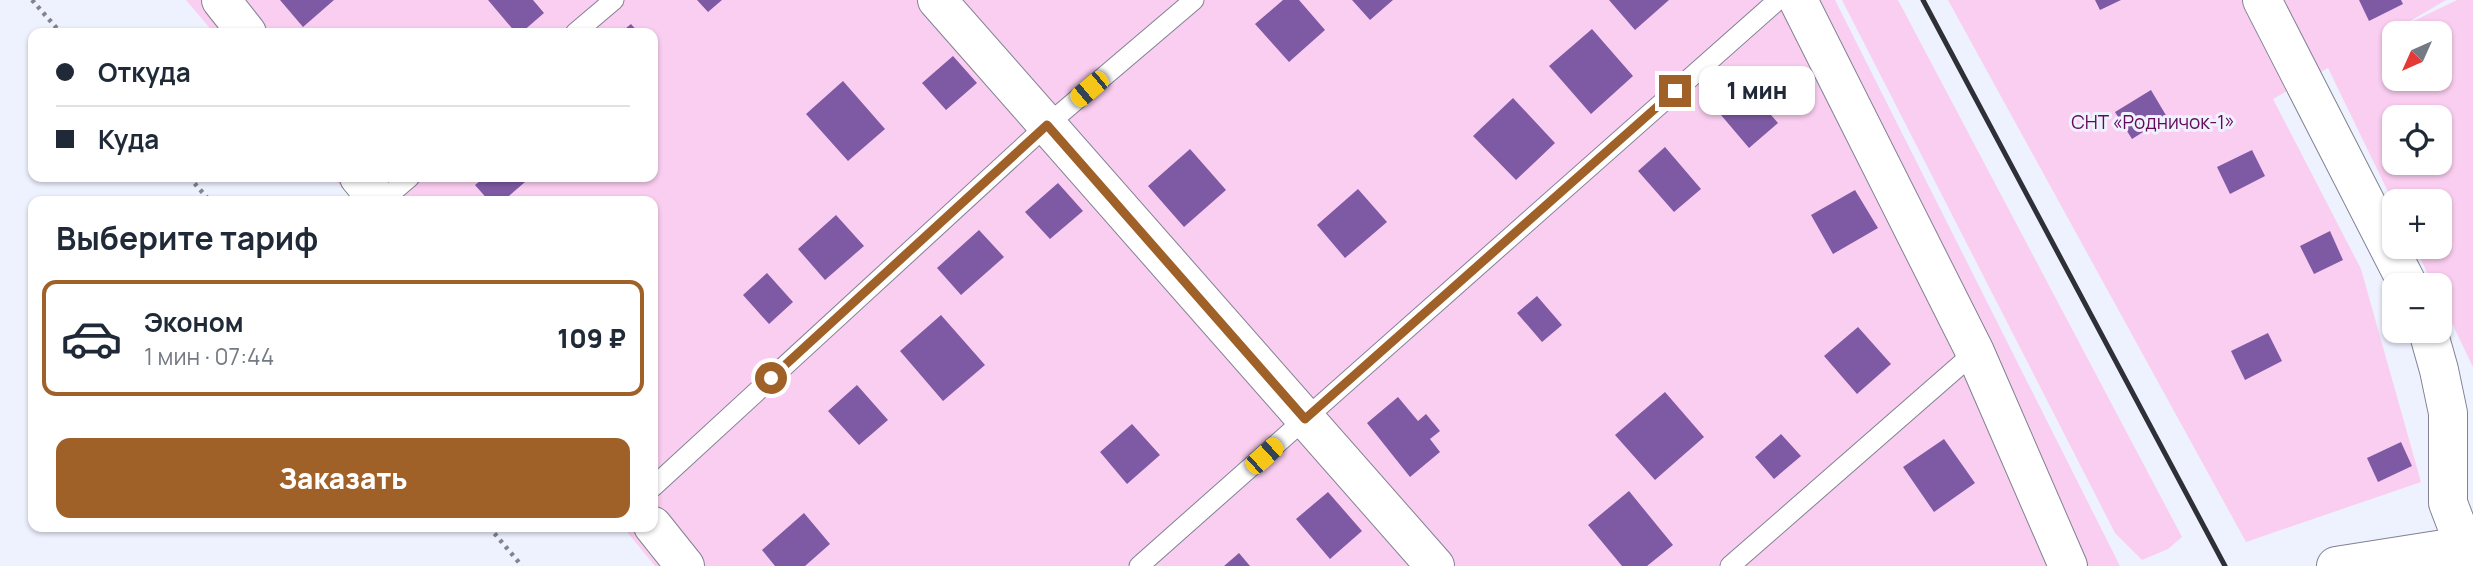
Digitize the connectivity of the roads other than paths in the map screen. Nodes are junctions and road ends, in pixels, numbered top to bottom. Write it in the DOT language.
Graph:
graph roads {
  1 [pos="221,0"];
  2 [pos="614,0"];
  3 [pos="937,0"];
  4 [pos="1194,0"];
  5 [pos="1778,0"];
  6 [pos="1798,0"];
  7 [pos="2262,0"];
  8 [pos="243,28"];
  9 [pos="581,28"];
  10 [pos="1047,125"];
  11 [pos="363,182"];
  12 [pos="404,182"];
  13 [pos="376,196"];
  14 [pos="386,196"];
  15 [pos="2402,273"];
  16 [pos="2431,343"];
  17 [pos="1975,352"];
  18 [pos="1305,419"];
  19 [pos="658,482"];
  20 [pos="658,532"];
  21 [pos="2467,556"];
  22 [pos="685,566"];
  23 [pos="1139,566"];
  24 [pos="1435,566"];
  25 [pos="1730,566"];
  26 [pos="2068,566"];
  27 [pos="2336,566"];
  1 -- 8 [label="street"];
  2 -- 9 [label="lane"];
  3 -- 10 [label="street"];
  4 -- 10 [label="lane"];
  5 -- 18 [label="lane"];
  6 -- 17 [label="street"];
  7 -- 15 [label="street"];
  10 -- 18 [label="street"];
  10 -- 19 [label="lane"];
  11 -- 13 [label="street"];
  12 -- 14 [label="lane"];
  16 -- 21 [label="street"];
  17 -- 25 [label="lane"];
  17 -- 26 [label="street"];
  18 -- 23 [label="lane"];
  18 -- 24 [label="street"];
  20 -- 22 [label="street"];
  21 -- 27 [label="street"];
}
